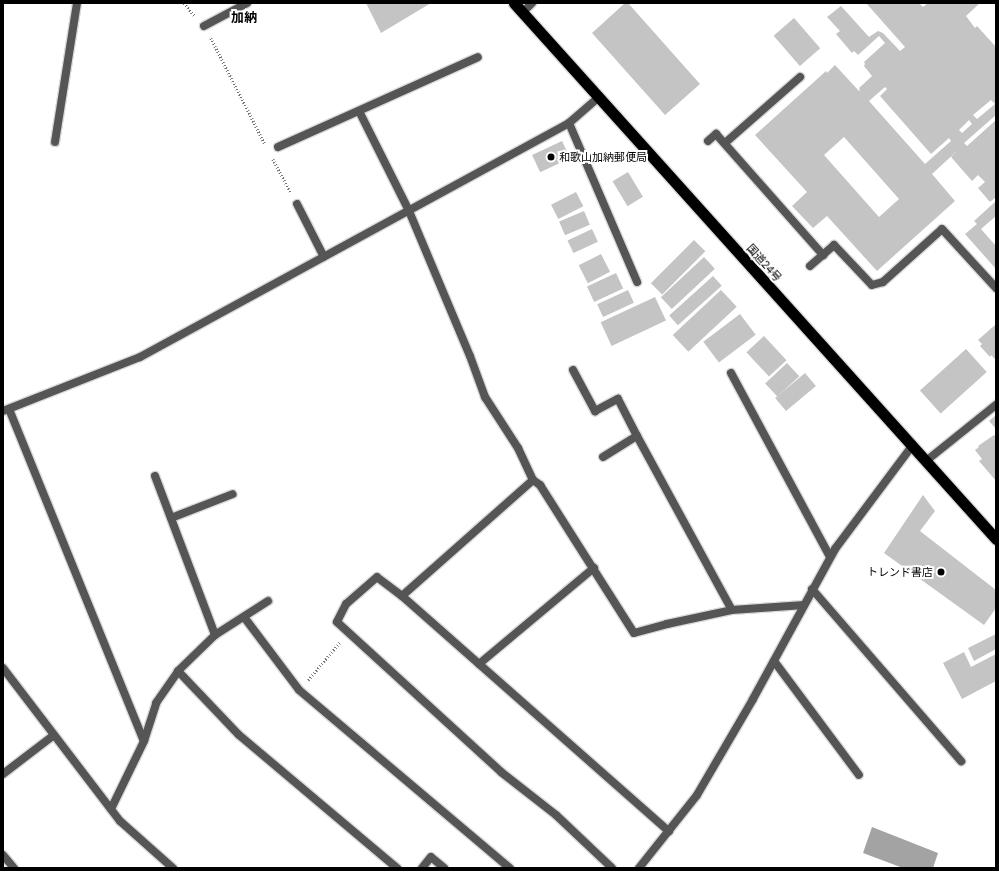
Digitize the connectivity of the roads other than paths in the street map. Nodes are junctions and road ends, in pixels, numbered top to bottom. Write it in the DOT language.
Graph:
graph roads {
  1 [pos="77,3"];
  2 [pos="247,3"];
  3 [pos="514,3"];
  4 [pos="532,3"];
  5 [pos="523,12"];
  6 [pos="204,26"];
  7 [pos="478,57"];
  8 [pos="800,77"];
  9 [pos="598,98"];
  10 [pos="359,111"];
  11 [pos="569,123"];
  12 [pos="708,141"];
  13 [pos="55,142"];
  14 [pos="725,143"];
  15 [pos="278,147"];
  16 [pos="297,204"];
  17 [pos="408,211"];
  18 [pos="823,255"];
  19 [pos="324,257"];
  20 [pos="810,266"];
  21 [pos="637,282"];
  22 [pos="996,288"];
  23 [pos="573,370"];
  24 [pos="731,373"];
  25 [pos="996,405"];
  26 [pos="6,410"];
  27 [pos="637,436"];
  28 [pos="912,446"];
  29 [pos="603,456"];
  30 [pos="926,462"];
  31 [pos="155,476"];
  32 [pos="533,480"];
  33 [pos="233,494"];
  34 [pos="171,518"];
  35 [pos="996,539"];
  36 [pos="830,557"];
  37 [pos="594,568"];
  38 [pos="812,589"];
  39 [pos="402,596"];
  40 [pos="268,601"];
  41 [pos="804,605"];
  42 [pos="732,610"];
  43 [pos="244,617"];
  44 [pos="215,635"];
  45 [pos="774,661"];
  46 [pos="479,664"];
  47 [pos="3,668"];
  48 [pos="178,671"];
  49 [pos="54,735"];
  50 [pos="144,741"];
  51 [pos="961,761"];
  52 [pos="3,774"];
  53 [pos="858,775"];
  54 [pos="111,809"];
  55 [pos="669,831"];
  56 [pos="3,855"];
  57 [pos="14,868"];
  58 [pos="173,868"];
  59 [pos="397,868"];
  60 [pos="422,868"];
  61 [pos="444,868"];
  62 [pos="510,868"];
  63 [pos="612,868"];
  64 [pos="639,868"];
  1 -- 13 [label="street"];
  2 -- 6 [label="street"];
  3 -- 5 [label="highway, 国道24号"];
  4 -- 5 [label="street"];
  5 -- 9 [label="highway, 国道24号"];
  7 -- 10 [label="street"];
  8 -- 14 [label="street"];
  9 -- 11 [label="street"];
  9 -- 28 [label="highway, 国道24号"];
  10 -- 15 [label="street"];
  10 -- 17 [label="street"];
  11 -- 17 [label="street"];
  11 -- 21 [label="street"];
  12 -- 14 [label="street"];
  14 -- 18 [label="street"];
  16 -- 19 [label="street"];
  17 -- 19 [label="street"];
  17 -- 32 [label="street"];
  18 -- 20 [label="street"];
  18 -- 22 [label="street"];
  19 -- 26 [label="street"];
  23 -- 27 [label="street"];
  24 -- 36 [label="street"];
  25 -- 30 [label="street"];
  26 -- 50 [label="street"];
  27 -- 29 [label="street"];
  27 -- 42 [label="street"];
  28 -- 30 [label="highway, 国道24号"];
  28 -- 36 [label="street"];
  30 -- 35 [label="highway, 国道24号"];
  31 -- 34 [label="street"];
  32 -- 37 [label="street"];
  32 -- 39 [label="street"];
  33 -- 34 [label="street"];
  34 -- 44 [label="street"];
  36 -- 38 [label="street"];
  37 -- 42 [label="street"];
  37 -- 46 [label="street"];
  38 -- 41 [label="street"];
  38 -- 51 [label="street"];
  39 -- 46 [label="street"];
  39 -- 63 [label="street"];
  40 -- 43 [label="street"];
  41 -- 42 [label="street"];
  41 -- 45 [label="street"];
  43 -- 44 [label="street"];
  43 -- 62 [label="street"];
  44 -- 48 [label="street"];
  45 -- 53 [label="street"];
  45 -- 55 [label="street"];
  46 -- 55 [label="street"];
  47 -- 49 [label="street"];
  48 -- 50 [label="street"];
  48 -- 59 [label="street"];
  49 -- 52 [label="street"];
  49 -- 54 [label="street"];
  50 -- 54 [label="street"];
  54 -- 58 [label="street"];
  55 -- 64 [label="street"];
  56 -- 57 [label="street"];
  60 -- 61 [label="street"];
}
